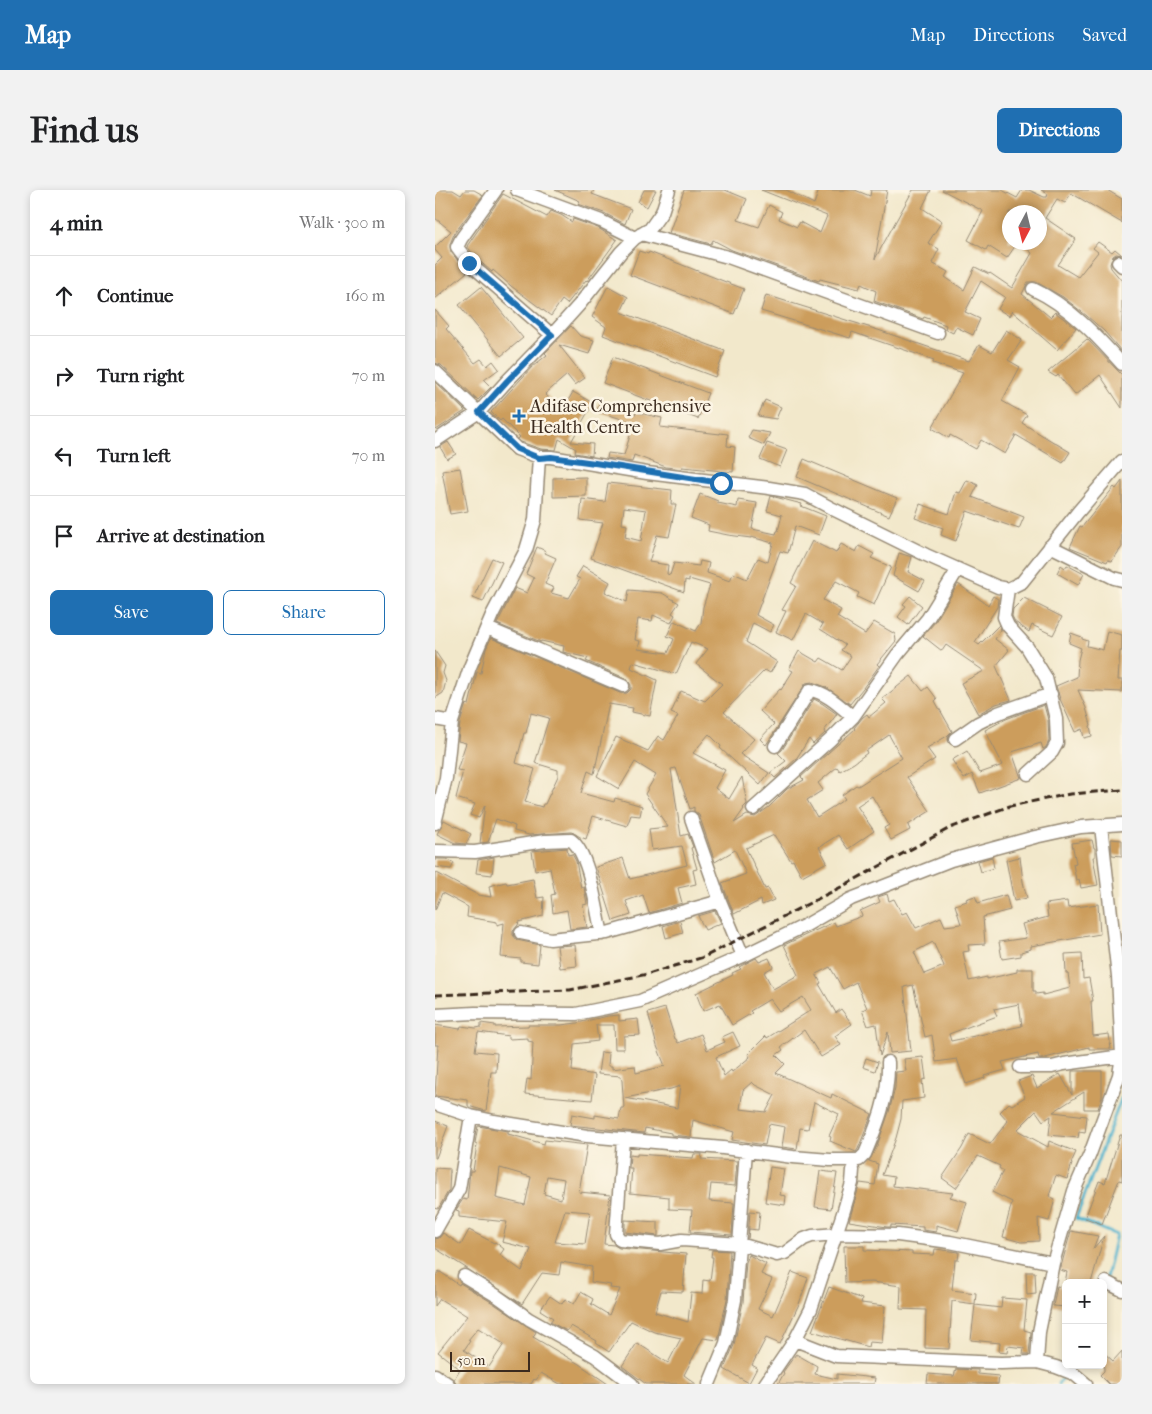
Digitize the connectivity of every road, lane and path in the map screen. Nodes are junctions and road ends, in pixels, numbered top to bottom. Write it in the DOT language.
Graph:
graph roads {
  1 [pos="496,190"];
  2 [pos="517,190"];
  3 [pos="669,190"];
  4 [pos="638,236"];
  5 [pos="1033,289"];
  6 [pos="938,333"];
  7 [pos="552,335"];
  8 [pos="1122,364"];
  9 [pos="435,371"];
  10 [pos="479,412"];
  11 [pos="435,441"];
  12 [pos="539,458"];
  13 [pos="1122,461"];
  14 [pos="1051,546"];
  15 [pos="957,569"];
  16 [pos="1122,580"];
  17 [pos="1008,588"];
  18 [pos="487,628"];
  19 [pos="623,686"];
  20 [pos="1051,694"];
  21 [pos="853,717"];
  22 [pos="435,719"];
  23 [pos="453,722"];
  24 [pos="955,739"];
  25 [pos="775,746"];
  26 [pos="1028,774"];
  27 [pos="753,809"];
  28 [pos="691,818"];
  29 [pos="435,823"];
  30 [pos="1122,824"];
  31 [pos="1101,826"];
  32 [pos="435,851"];
  33 [pos="720,901"];
  34 [pos="521,933"];
  35 [pos="601,934"];
  36 [pos="743,956"];
  37 [pos="435,1015"];
  38 [pos="1121,1056"];
  39 [pos="888,1062"];
  40 [pos="1020,1067"];
  41 [pos="435,1104"];
  42 [pos="471,1116"];
  43 [pos="623,1139"];
  44 [pos="746,1150"];
  45 [pos="853,1170"];
  46 [pos="435,1231"];
  47 [pos="836,1234"];
  48 [pos="740,1244"];
  49 [pos="1053,1263"];
  50 [pos="464,1276"];
  51 [pos="1107,1282"];
  52 [pos="1122,1290"];
  53 [pos="795,1340"];
  54 [pos="1037,1362"];
  55 [pos="435,1375"];
  56 [pos="448,1384"];
  57 [pos="632,1384"];
  58 [pos="709,1384"];
  59 [pos="765,1384"];
  60 [pos="1086,1384"];
  1 -- 7 [label="street"];
  2 -- 4 [label="street"];
  3 -- 4 [label="street"];
  4 -- 6 [label="street"];
  4 -- 7 [label="street"];
  5 -- 8 [label="street"];
  7 -- 10 [label="street"];
  9 -- 10 [label="street"];
  10 -- 11 [label="street"];
  10 -- 12 [label="street"];
  12 -- 15 [label="street"];
  12 -- 18 [label="street"];
  13 -- 14 [label="street"];
  14 -- 16 [label="street"];
  14 -- 17 [label="street"];
  15 -- 17 [label="street"];
  15 -- 21 [label="street"];
  17 -- 20 [label="street"];
  18 -- 19 [label="street"];
  18 -- 23 [label="street"];
  20 -- 24 [label="street"];
  20 -- 26 [label="street"];
  21 -- 25 [label="street"];
  21 -- 27 [label="street"];
  22 -- 23 [label="street"];
  23 -- 29 [label="street"];
  28 -- 33 [label="street"];
  30 -- 31 [label="street"];
  31 -- 36 [label="street"];
  31 -- 38 [label="street"];
  32 -- 35 [label="street"];
  33 -- 35 [label="street"];
  33 -- 36 [label="street"];
  34 -- 35 [label="street"];
  36 -- 37 [label="street"];
  38 -- 40 [label="street"];
  38 -- 49 [label="street"];
  39 -- 44 [label="street"];
  41 -- 42 [label="street"];
  42 -- 43 [label="street"];
  42 -- 46 [label="street"];
  43 -- 44 [label="street"];
  43 -- 48 [label="street"];
  44 -- 48 [label="street"];
  45 -- 47 [label="street"];
  47 -- 48 [label="street"];
  47 -- 49 [label="street"];
  47 -- 53 [label="street"];
  48 -- 58 [label="street"];
  49 -- 54 [label="street"];
  50 -- 57 [label="street"];
  51 -- 52 [label="street"];
  53 -- 54 [label="street"];
  53 -- 59 [label="street"];
  54 -- 60 [label="street"];
  55 -- 56 [label="street"];
}
